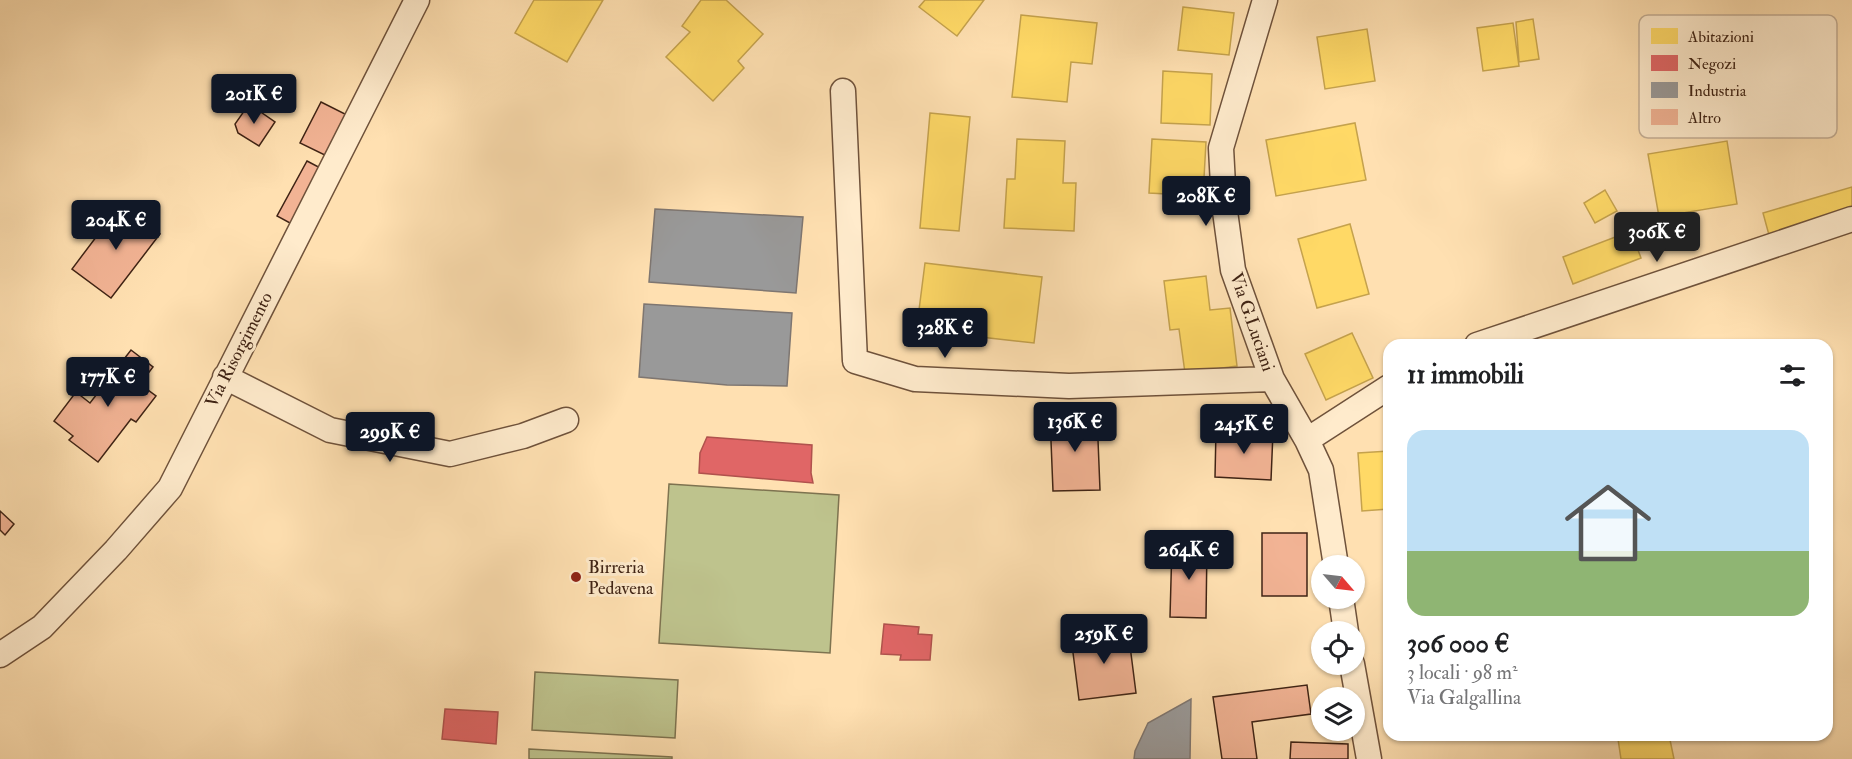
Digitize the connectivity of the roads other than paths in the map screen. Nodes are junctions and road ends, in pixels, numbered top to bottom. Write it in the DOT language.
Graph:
graph roads {
  1 [pos="417,0"];
  2 [pos="1265,0"];
  3 [pos="843,91"];
  4 [pos="1852,219"];
  5 [pos="1495,339"];
  6 [pos="225,377"];
  7 [pos="1272,379"];
  8 [pos="1383,391"];
  9 [pos="566,420"];
  10 [pos="1307,440"];
  11 [pos="1334,555"];
  12 [pos="0,655"];
  13 [pos="1354,675"];
  14 [pos="1369,759"];
  1 -- 6 [label="street, Via Risorgimento"];
  2 -- 7 [label="street, Via G.Luciani"];
  3 -- 7 [label="street"];
  4 -- 5 [label="street"];
  6 -- 9 [label="street"];
  6 -- 12 [label="street, Via Risorgimento"];
  7 -- 10 [label="street, Via G.Luciani"];
  8 -- 10 [label="street"];
  10 -- 11 [label="street, Via G.Luciani"];
  13 -- 14 [label="street"];
}
